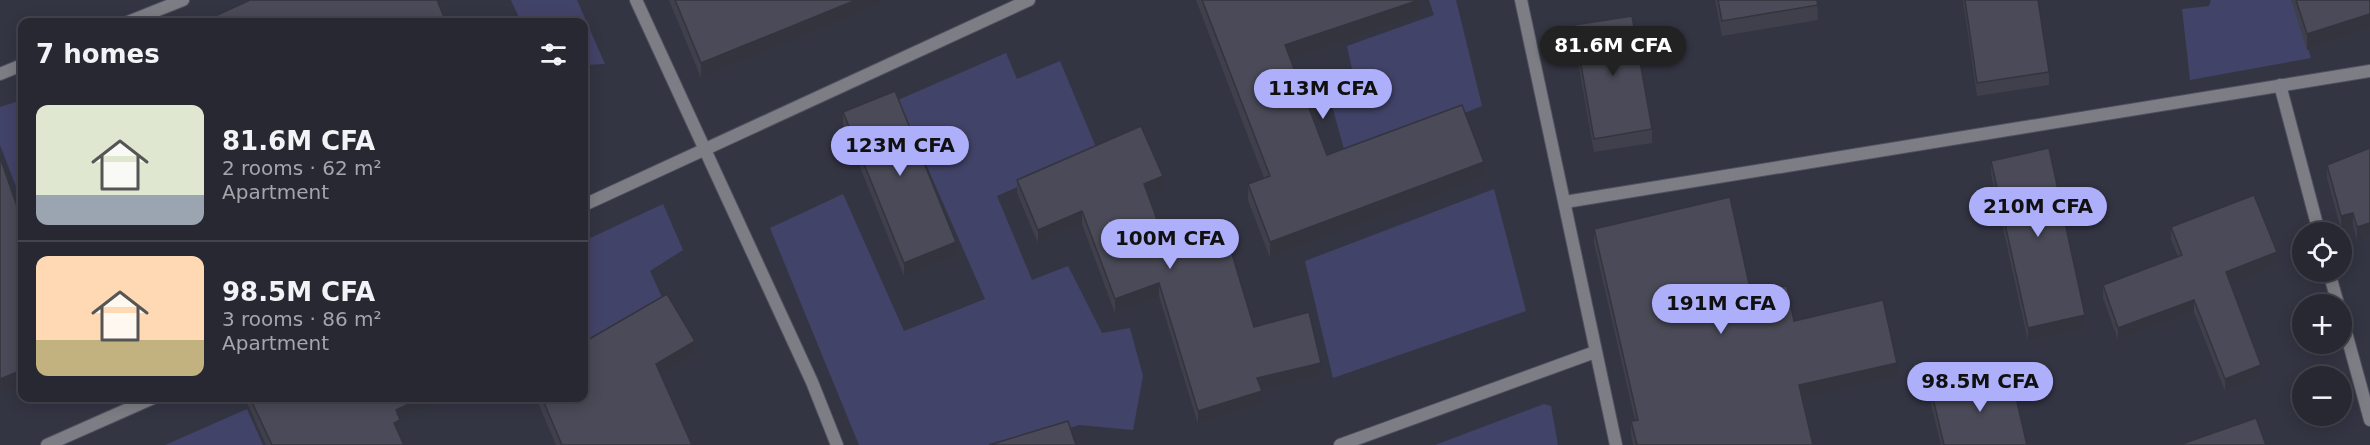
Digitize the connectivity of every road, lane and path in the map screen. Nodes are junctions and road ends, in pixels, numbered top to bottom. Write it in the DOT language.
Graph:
graph roads {
  1 [pos="183,0"];
  2 [pos="636,0"];
  3 [pos="1029,0"];
  4 [pos="1521,0"];
  5 [pos="138,18"];
  6 [pos="18,67"];
  7 [pos="2370,71"];
  8 [pos="0,74"];
  9 [pos="2280,85"];
  10 [pos="704,150"];
  11 [pos="1565,202"];
  12 [pos="588,203"];
  13 [pos="2316,222"];
  14 [pos="1595,352"];
  15 [pos="2352,354"];
  16 [pos="144,402"];
  17 [pos="2370,420"];
  18 [pos="47,445"];
  19 [pos="837,445"];
  20 [pos="1340,445"];
  21 [pos="1616,445"];
  1 -- 5 [label="street"];
  2 -- 10 [label="street"];
  3 -- 10 [label="street"];
  4 -- 11 [label="street"];
  6 -- 8 [label="street"];
  7 -- 9 [label="street"];
  9 -- 11 [label="street"];
  9 -- 13 [label="street"];
  10 -- 12 [label="street"];
  10 -- 19 [label="street"];
  11 -- 14 [label="street"];
  14 -- 20 [label="street"];
  14 -- 21 [label="street"];
  15 -- 17 [label="street"];
  16 -- 18 [label="street"];
}
